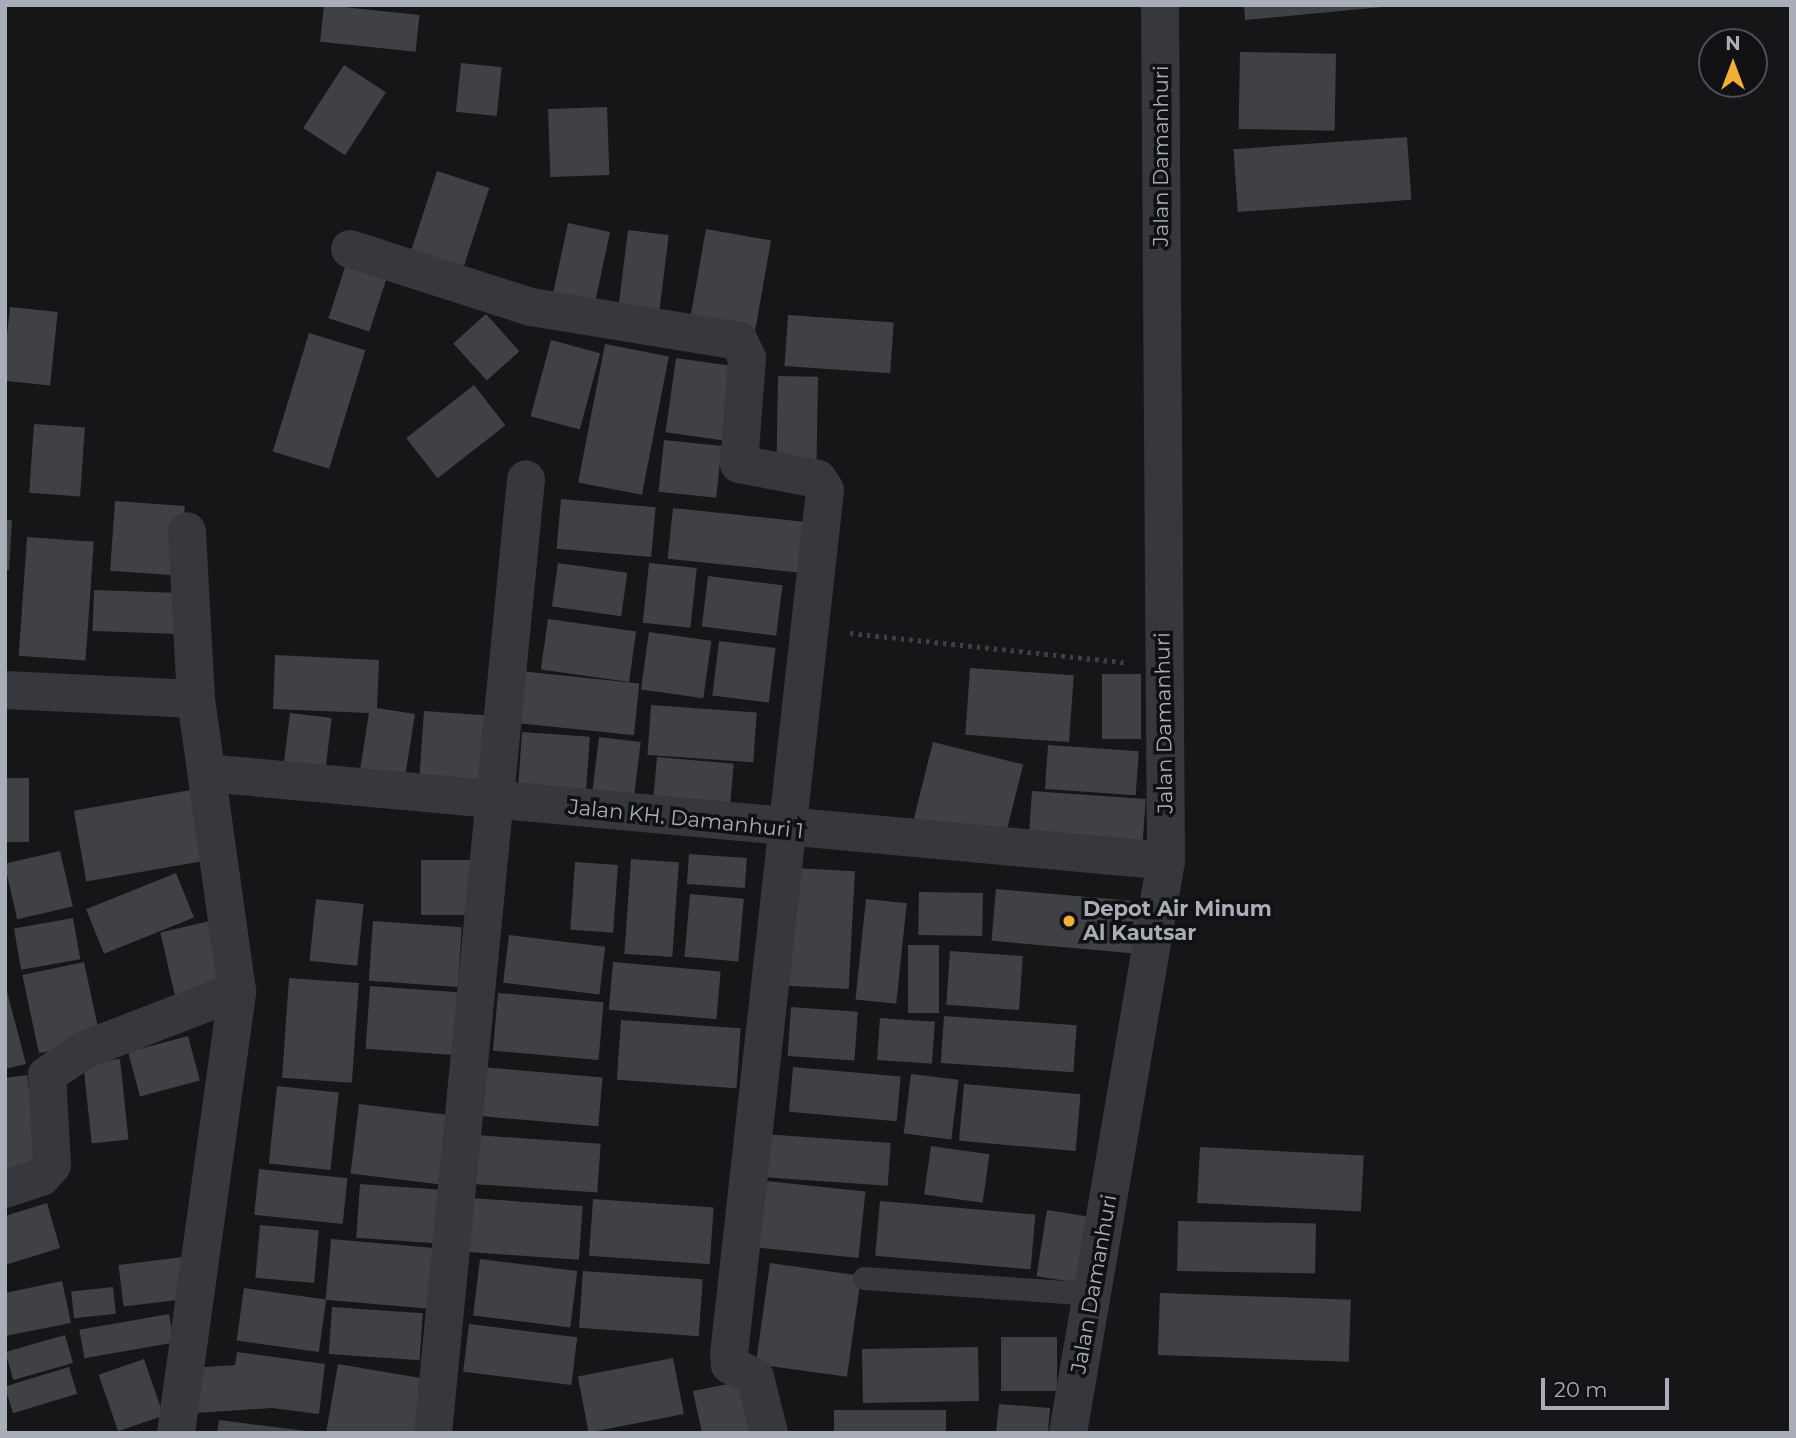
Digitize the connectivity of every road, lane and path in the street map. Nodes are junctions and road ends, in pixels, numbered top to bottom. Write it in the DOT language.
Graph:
graph roads {
  1 [pos="1160,5"];
  2 [pos="350,250"];
  3 [pos="526,480"];
  4 [pos="187,531"];
  5 [pos="808,628"];
  6 [pos="1162,666"];
  7 [pos="5,690"];
  8 [pos="196,699"];
  9 [pos="207,773"];
  10 [pos="496,800"];
  11 [pos="786,829"];
  12 [pos="1166,861"];
  13 [pos="237,991"];
  14 [pos="5,1189"];
  15 [pos="864,1278"];
  16 [pos="1092,1294"];
  17 [pos="166,1429"];
  18 [pos="432,1433"];
  19 [pos="769,1433"];
  20 [pos="1068,1433"];
  1 -- 6 [label="street, Jalan Damanhuri"];
  2 -- 5 [label="street"];
  3 -- 10 [label="street"];
  4 -- 8 [label="street"];
  5 -- 6 [label="path"];
  5 -- 11 [label="street"];
  6 -- 12 [label="street, Jalan Damanhuri"];
  7 -- 8 [label="street"];
  8 -- 9 [label="street"];
  9 -- 10 [label="street, Jalan KH. Damanhuri 1"];
  9 -- 13 [label="street"];
  10 -- 11 [label="street, Jalan KH. Damanhuri 1"];
  10 -- 18 [label="street"];
  11 -- 12 [label="street, Jalan KH. Damanhuri 1"];
  11 -- 19 [label="street"];
  12 -- 16 [label="street, Jalan Damanhuri"];
  13 -- 14 [label="street"];
  13 -- 17 [label="street"];
  15 -- 16 [label="lane"];
  16 -- 20 [label="street, Jalan Damanhuri"];
}
